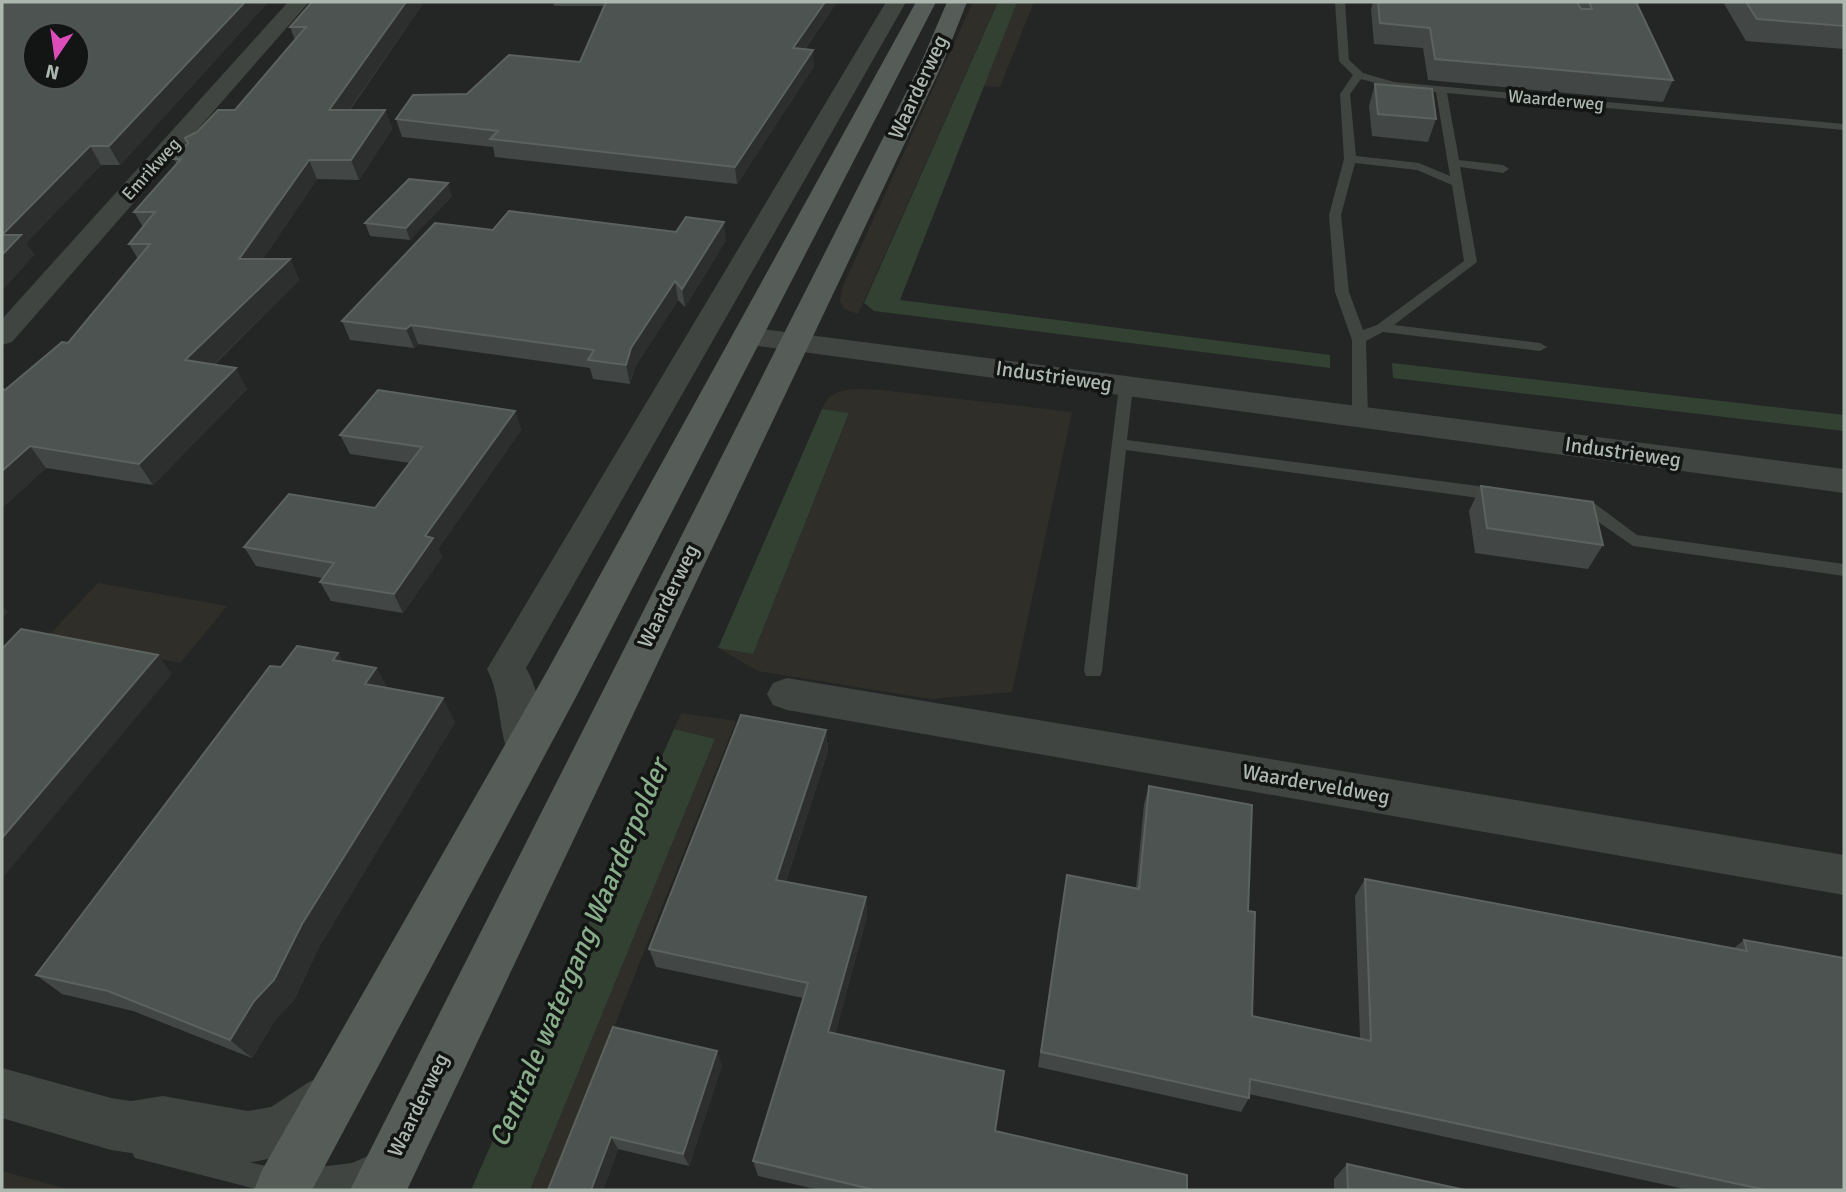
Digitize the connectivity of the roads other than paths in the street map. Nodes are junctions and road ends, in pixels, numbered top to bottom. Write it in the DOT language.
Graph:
graph roads {
  1 [pos="299,2"];
  2 [pos="896,2"];
  3 [pos="926,2"];
  4 [pos="957,2"];
  5 [pos="1340,2"];
  6 [pos="1359,75"];
  7 [pos="1441,89"];
  8 [pos="1839,127"];
  9 [pos="1350,159"];
  10 [pos="1454,163"];
  11 [pos="1503,169"];
  12 [pos="1458,183"];
  13 [pos="1382,328"];
  14 [pos="2,336"];
  15 [pos="747,336"];
  16 [pos="1359,340"];
  17 [pos="794,342"];
  18 [pos="1540,347"];
  19 [pos="1126,386"];
  20 [pos="1360,417"];
  21 [pos="1120,444"];
  22 [pos="1844,481"];
  23 [pos="1519,498"];
  24 [pos="1560,503"];
  25 [pos="1844,570"];
  26 [pos="1093,671"];
  27 [pos="787,694"];
  28 [pos="526,747"];
  29 [pos="1844,875"];
  30 [pos="2,1093"];
  31 [pos="333,1094"];
  32 [pos="128,1128"];
  33 [pos="384,1175"];
  34 [pos="284,1187"];
  1 -- 14 [label="street, Emrikweg"];
  2 -- 28 [label="street"];
  3 -- 15 [label="main road, Waarderweg"];
  4 -- 17 [label="main road, Waarderweg"];
  5 -- 6 [label="lane"];
  6 -- 7 [label="lane, Waarderweg"];
  6 -- 9 [label="lane"];
  7 -- 8 [label="lane, Waarderweg"];
  7 -- 10 [label="lane"];
  9 -- 12 [label="lane"];
  9 -- 16 [label="lane"];
  10 -- 11 [label="lane"];
  10 -- 12 [label="lane"];
  12 -- 13 [label="lane"];
  13 -- 16 [label="lane"];
  13 -- 18 [label="lane"];
  15 -- 17 [label="street, Industrieweg"];
  15 -- 28 [label="main road, Waarderweg"];
  16 -- 20 [label="lane"];
  17 -- 19 [label="street, Industrieweg"];
  17 -- 33 [label="main road, Waarderweg"];
  19 -- 20 [label="street, Industrieweg"];
  19 -- 21 [label="lane"];
  20 -- 22 [label="street, Industrieweg"];
  21 -- 23 [label="lane"];
  21 -- 26 [label="lane"];
  24 -- 25 [label="lane"];
  27 -- 29 [label="street, Waarderveldweg"];
  28 -- 31 [label="main road, Waarderweg"];
  30 -- 32 [label="street"];
  31 -- 32 [label="street"];
  31 -- 34 [label="main road, Waarderweg"];
  32 -- 34 [label="lane"];
  33 -- 34 [label="lane"];
}
